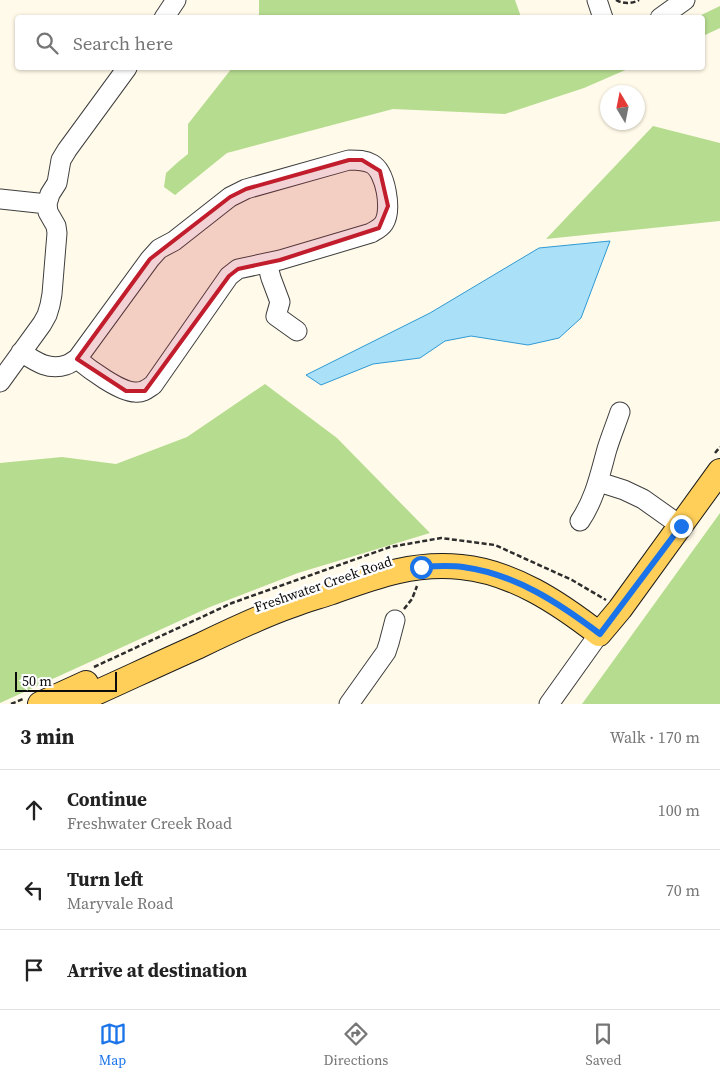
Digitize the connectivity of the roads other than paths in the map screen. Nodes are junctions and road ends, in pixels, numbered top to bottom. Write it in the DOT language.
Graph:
graph roads {
  1 [pos="176,0"];
  2 [pos="597,0"];
  3 [pos="685,0"];
  4 [pos="166,15"];
  5 [pos="603,15"];
  6 [pos="664,15"];
  7 [pos="126,70"];
  8 [pos="0,199"];
  9 [pos="47,204"];
  10 [pos="267,263"];
  11 [pos="297,332"];
  12 [pos="21,352"];
  13 [pos="77,360"];
  14 [pos="0,382"];
  15 [pos="620,412"];
  16 [pos="720,471"];
  17 [pos="599,482"];
  18 [pos="580,521"];
  19 [pos="681,526"];
  20 [pos="395,620"];
  21 [pos="604,629"];
  22 [pos="40,704"];
  23 [pos="71,704"];
  24 [pos="349,704"];
  25 [pos="549,704"];
  1 -- 4 [label="street"];
  2 -- 5 [label="street"];
  3 -- 6 [label="street"];
  7 -- 9 [label="street"];
  8 -- 9 [label="street"];
  9 -- 12 [label="street"];
  10 -- 11 [label="street"];
  10 -- 13 [label="street"];
  10 -- 13 [label="street"];
  12 -- 13 [label="street"];
  12 -- 14 [label="street"];
  15 -- 17 [label="street"];
  16 -- 19 [label="main road"];
  17 -- 18 [label="street"];
  17 -- 19 [label="street"];
  19 -- 21 [label="main road"];
  20 -- 24 [label="street"];
  21 -- 22 [label="main road, Freshwater Creek Road"];
  21 -- 23 [label="main road, Freshwater Creek Road"];
  21 -- 25 [label="street"];
}
